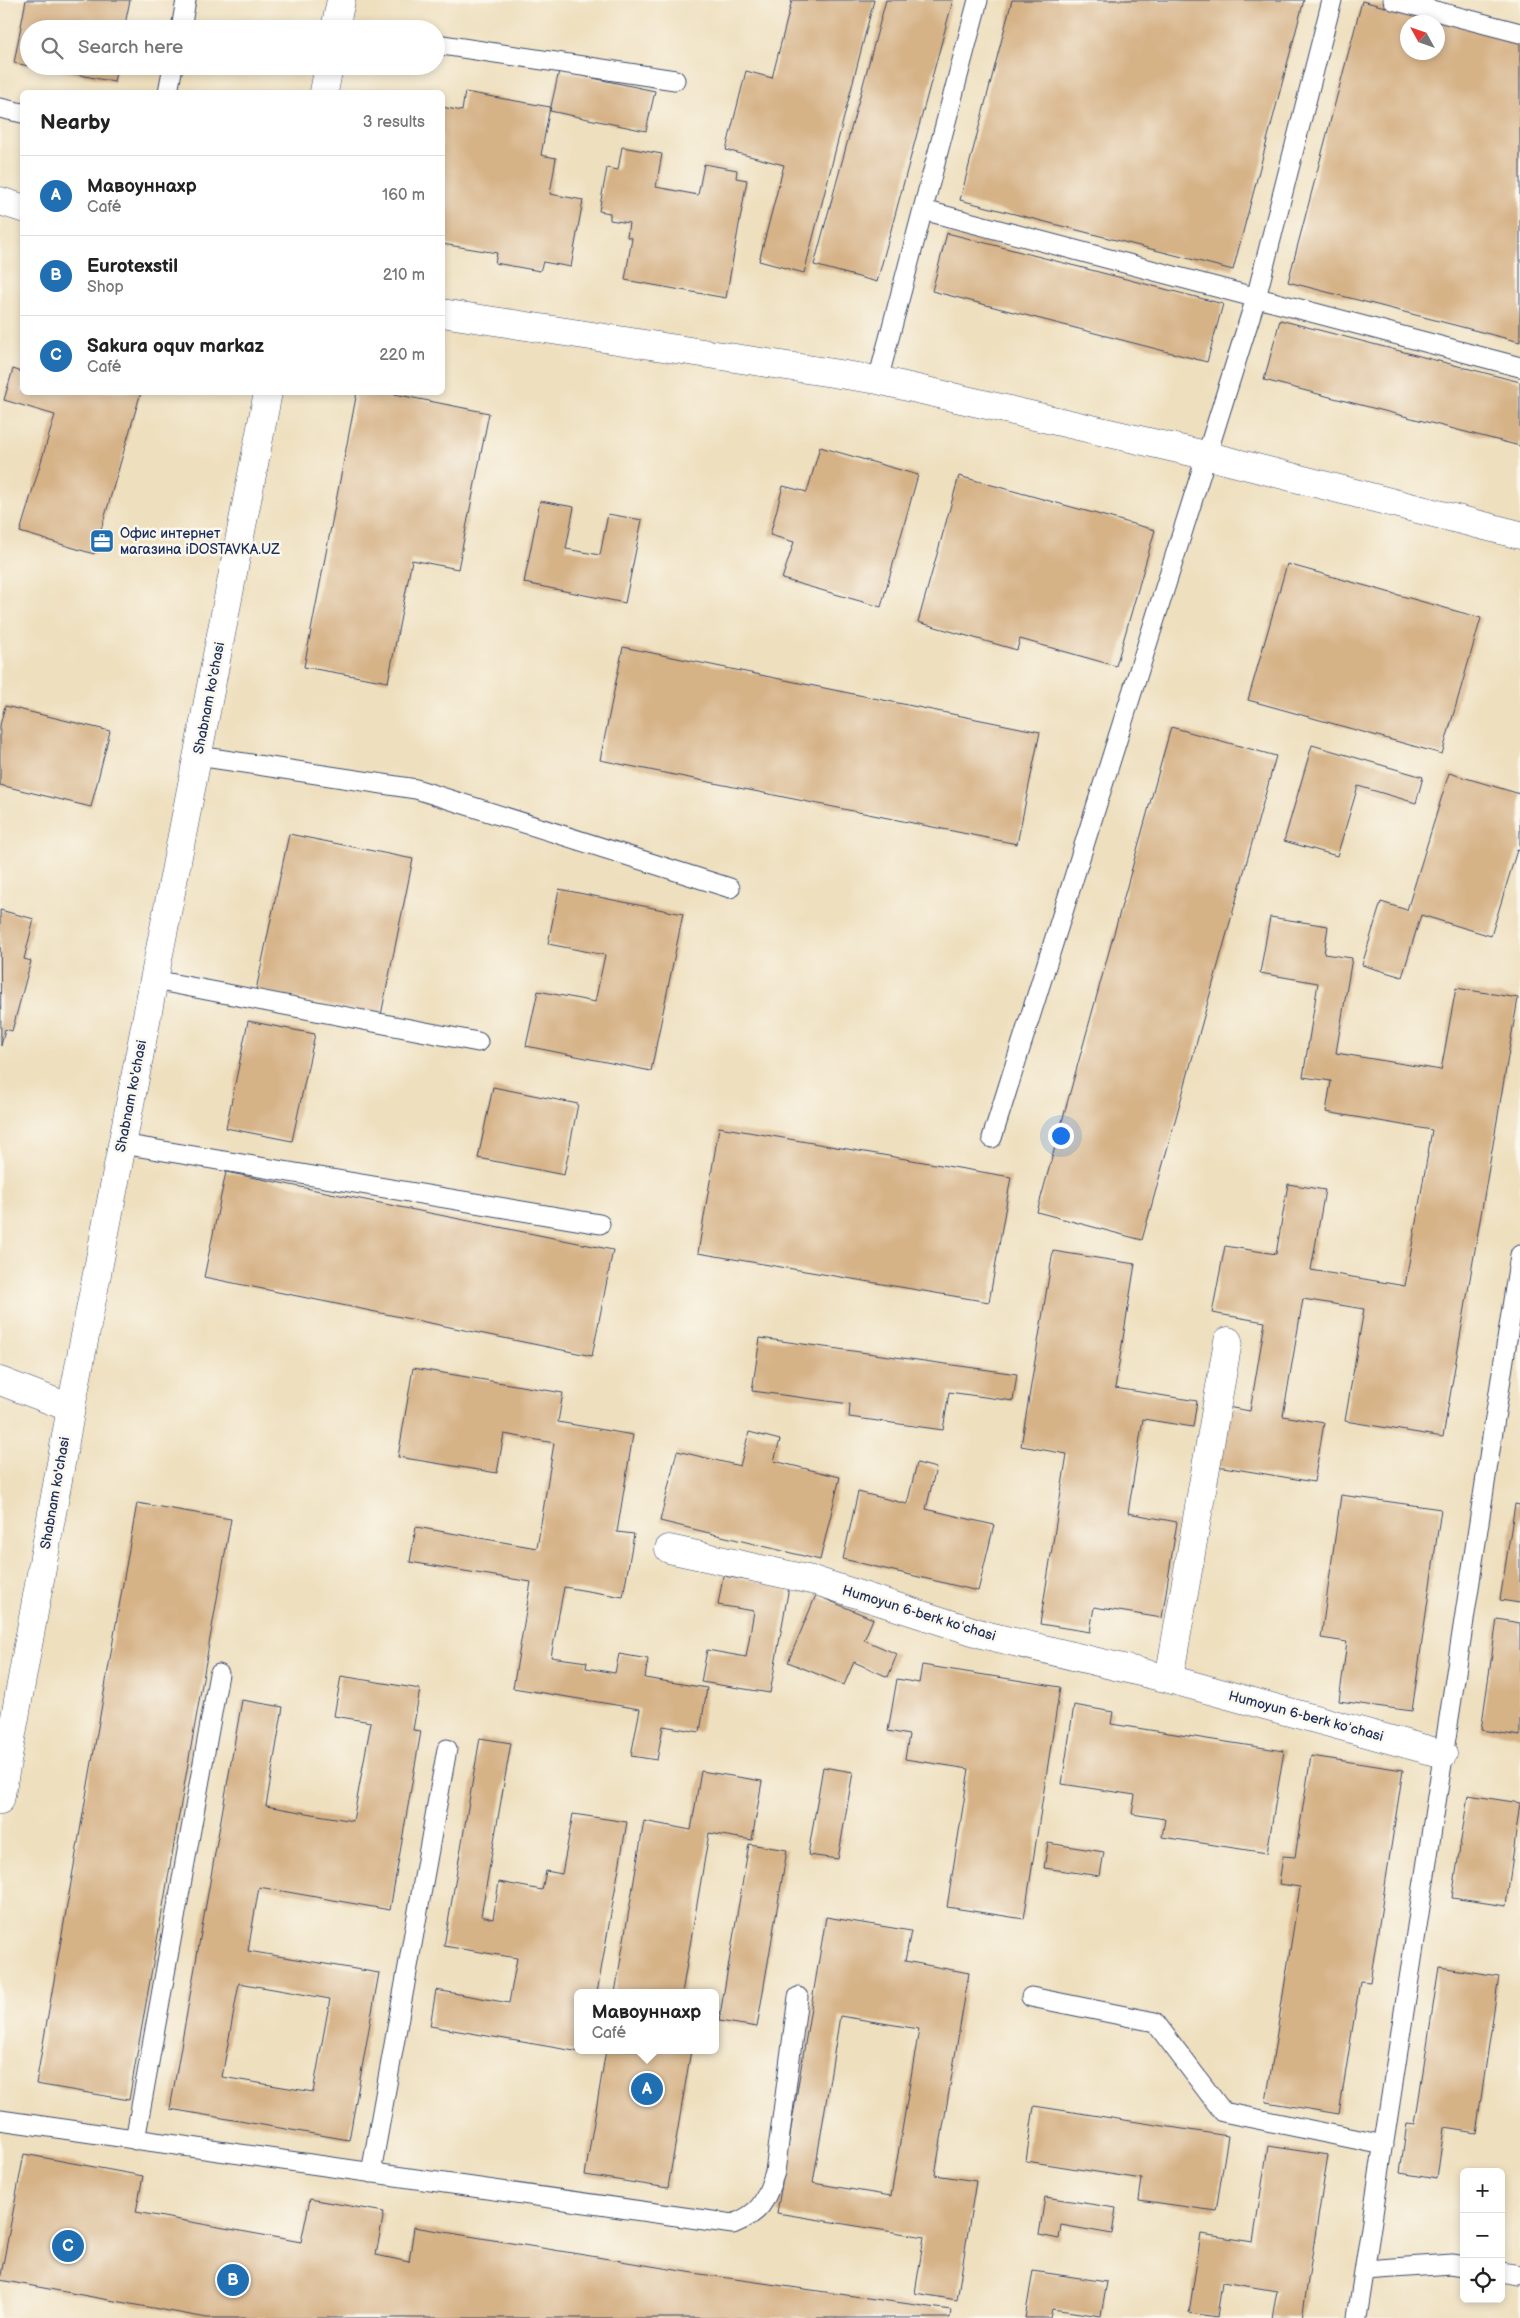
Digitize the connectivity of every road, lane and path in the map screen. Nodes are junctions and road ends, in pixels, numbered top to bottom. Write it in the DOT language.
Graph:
graph roads {
  1 [pos="186,0"];
  2 [pos="341,0"];
  3 [pos="978,0"];
  4 [pos="1332,0"];
  5 [pos="1393,0"];
  6 [pos="182,20"];
  7 [pos="338,20"];
  8 [pos="1520,32"];
  9 [pos="445,45"];
  10 [pos="171,75"];
  11 [pos="327,75"];
  12 [pos="675,80"];
  13 [pos="168,90"];
  14 [pos="324,90"];
  15 [pos="0,108"];
  16 [pos="20,113"];
  17 [pos="0,201"];
  18 [pos="20,207"];
  19 [pos="922,210"];
  20 [pos="1256,298"];
  21 [pos="445,313"];
  22 [pos="1520,367"];
  23 [pos="878,380"];
  24 [pos="267,395"];
  25 [pos="1205,455"];
  26 [pos="1520,536"];
  27 [pos="198,756"];
  28 [pos="730,888"];
  29 [pos="154,980"];
  30 [pos="478,1042"];
  31 [pos="992,1138"];
  32 [pos="122,1144"];
  33 [pos="600,1224"];
  34 [pos="1520,1255"];
  35 [pos="1228,1341"];
  36 [pos="0,1381"];
  37 [pos="71,1408"];
  38 [pos="669,1549"];
  39 [pos="219,1674"];
  40 [pos="1169,1679"];
  41 [pos="447,1749"];
  42 [pos="1443,1754"];
  43 [pos="0,1800"];
  44 [pos="798,1997"];
  45 [pos="1031,1997"];
  46 [pos="0,2120"];
  47 [pos="135,2140"];
  48 [pos="1384,2145"];
  49 [pos="371,2174"];
  50 [pos="1460,2265"];
  51 [pos="1365,2270"];
  52 [pos="1505,2273"];
  53 [pos="1520,2275"];
  54 [pos="1357,2318"];
  1 -- 6 [label="lane"];
  2 -- 7 [label="street"];
  3 -- 19 [label="lane"];
  4 -- 20 [label="lane"];
  5 -- 8 [label="lane"];
  9 -- 12 [label="lane"];
  10 -- 13 [label="lane"];
  11 -- 14 [label="street"];
  15 -- 16 [label="lane"];
  17 -- 18 [label="street"];
  19 -- 20 [label="lane"];
  19 -- 23 [label="lane"];
  20 -- 22 [label="lane"];
  20 -- 25 [label="lane"];
  21 -- 23 [label="street"];
  23 -- 25 [label="street"];
  24 -- 27 [label="street, Shabnam ko'chasi"];
  25 -- 26 [label="street"];
  25 -- 31 [label="lane"];
  27 -- 28 [label="lane"];
  27 -- 29 [label="street, Shabnam ko'chasi"];
  29 -- 30 [label="lane"];
  29 -- 32 [label="street, Shabnam ko'chasi"];
  32 -- 33 [label="lane"];
  32 -- 37 [label="street, Shabnam ko'chasi"];
  34 -- 42 [label="lane"];
  35 -- 40 [label="street"];
  36 -- 37 [label="street"];
  37 -- 43 [label="street, Shabnam ko'chasi"];
  38 -- 40 [label="street, Humoyun 6-berk koʻchasi"];
  39 -- 47 [label="lane"];
  40 -- 42 [label="street, Humoyun 6-berk koʻchasi"];
  41 -- 49 [label="lane"];
  42 -- 48 [label="lane"];
  44 -- 49 [label="lane"];
  45 -- 48 [label="lane"];
  46 -- 47 [label="lane"];
  47 -- 49 [label="lane"];
  48 -- 51 [label="lane"];
  50 -- 51 [label="lane"];
  51 -- 54 [label="lane"];
  52 -- 53 [label="lane"];
}
